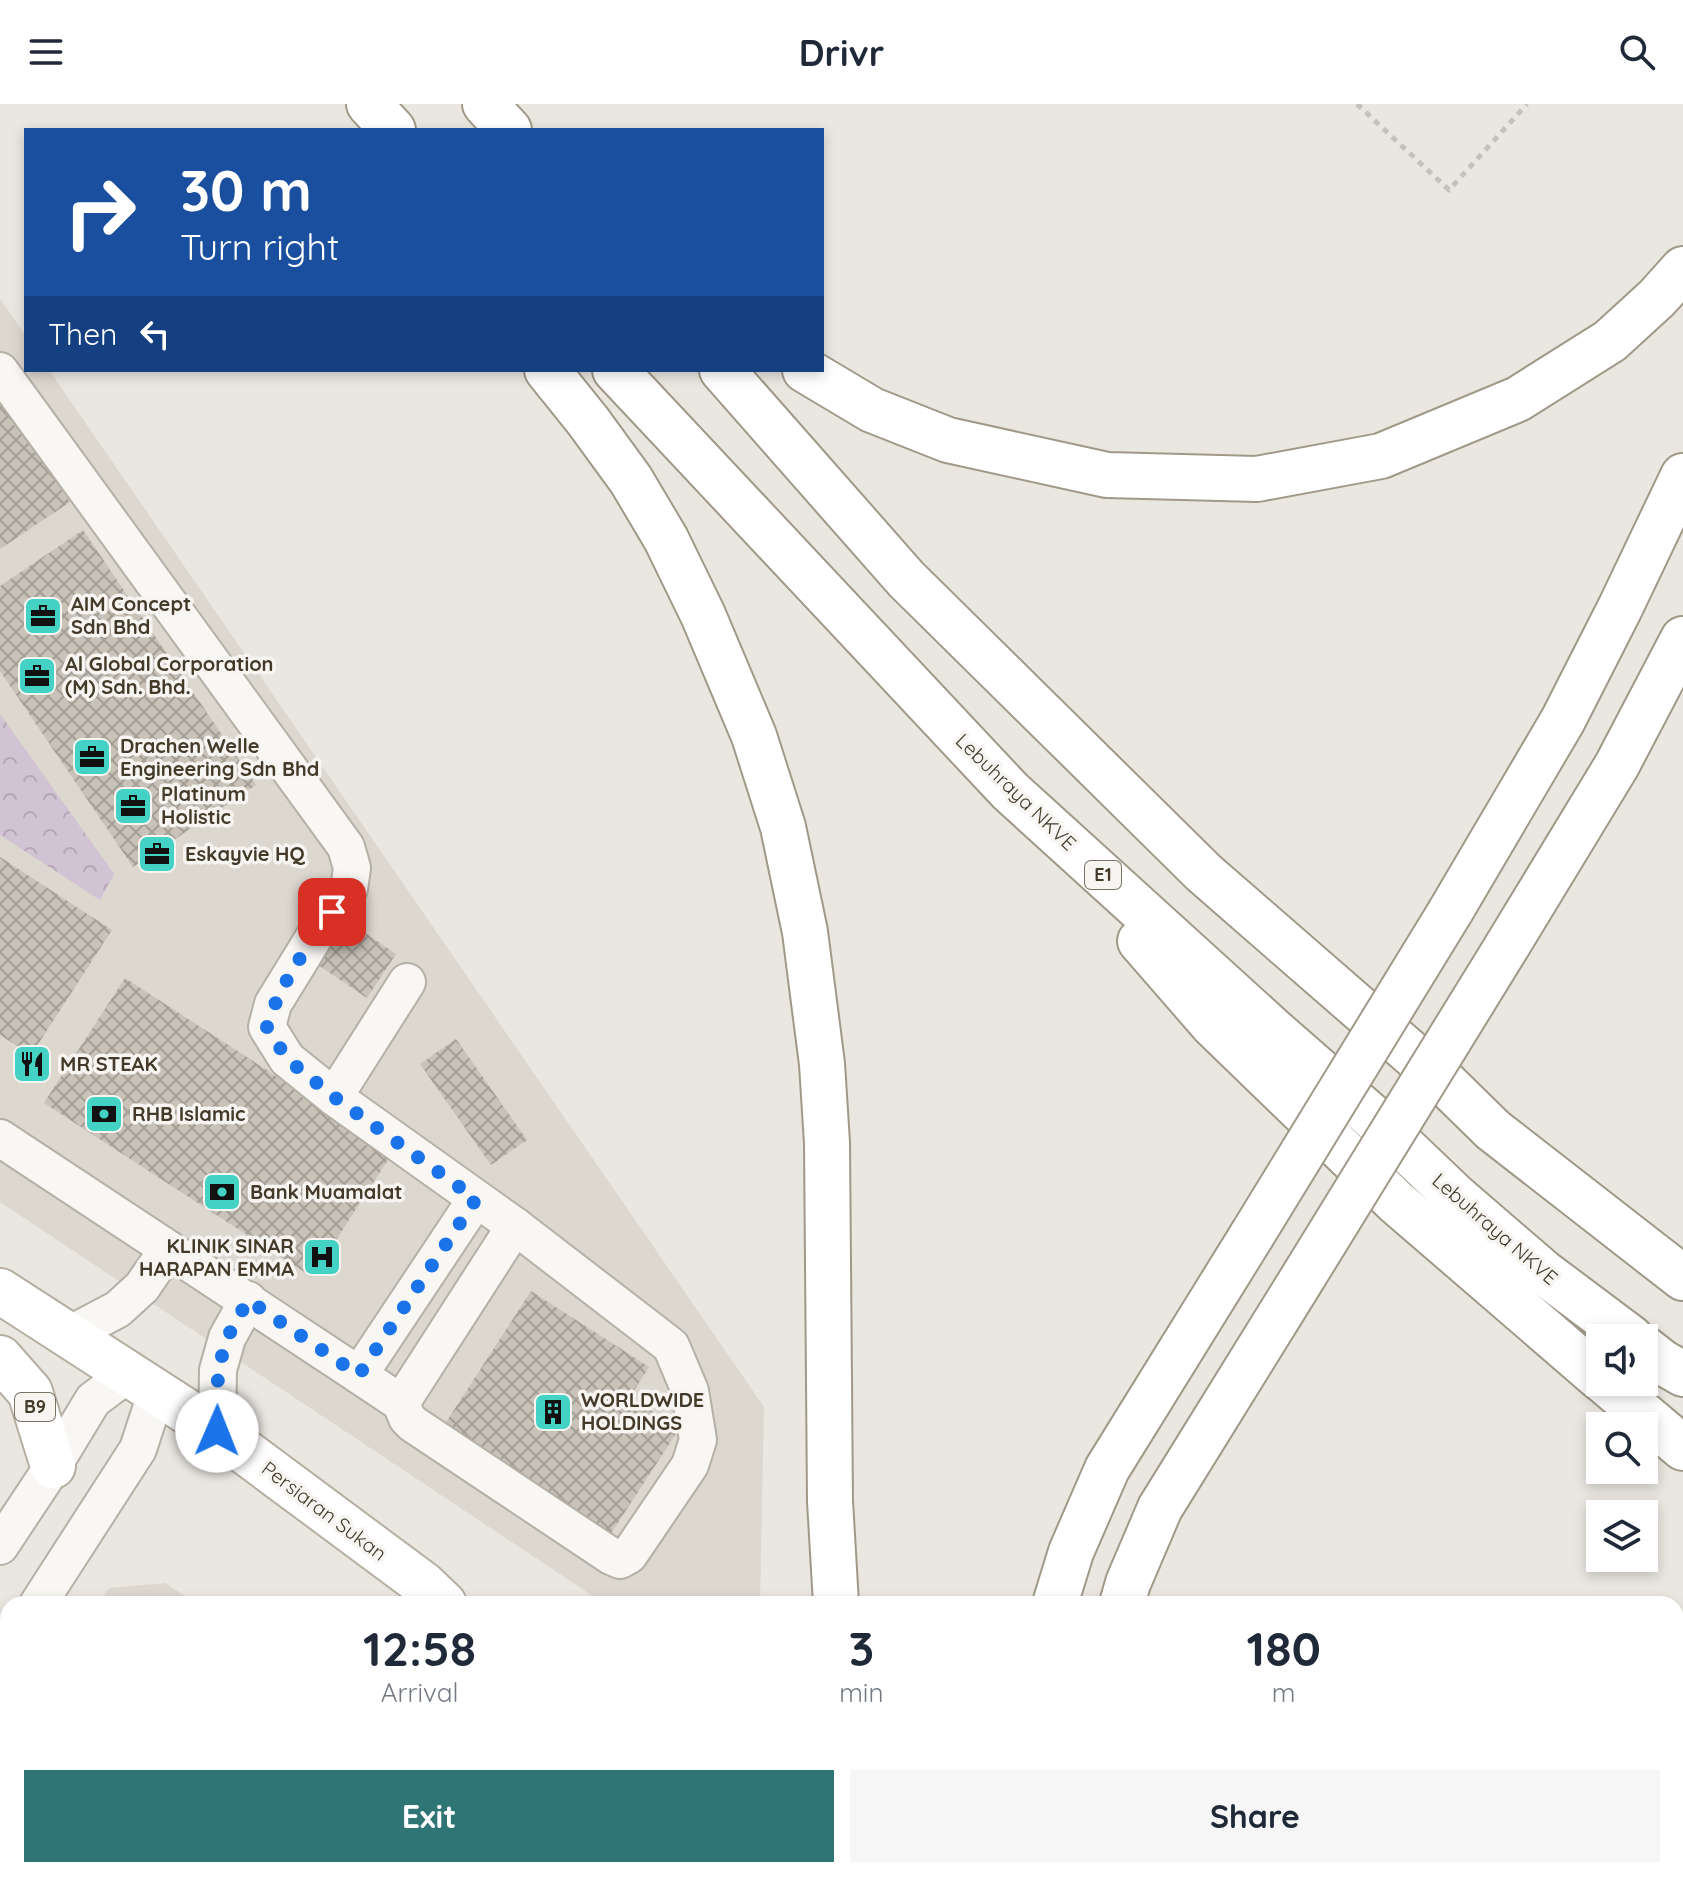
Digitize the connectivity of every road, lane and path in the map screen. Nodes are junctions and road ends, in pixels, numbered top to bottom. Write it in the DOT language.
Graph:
graph roads {
  1 [pos="337,104"];
  2 [pos="369,104"];
  3 [pos="485,104"];
  4 [pos="1357,104"];
  5 [pos="1527,104"];
  6 [pos="355,128"];
  7 [pos="391,128"];
  8 [pos="507,128"];
  9 [pos="1683,269"];
  10 [pos="0,371"];
  11 [pos="549,372"];
  12 [pos="617,372"];
  13 [pos="724,372"];
  14 [pos="808,372"];
  15 [pos="1683,476"];
  16 [pos="1683,639"];
  17 [pos="1010,791"];
  18 [pos="407,982"];
  19 [pos="334,1097"];
  20 [pos="0,1138"];
  21 [pos="476,1199"];
  22 [pos="515,1226"];
  23 [pos="168,1249"];
  24 [pos="1683,1278"];
  25 [pos="0,1291"];
  26 [pos="248,1300"];
  27 [pos="1612,1324"];
  28 [pos="69,1335"];
  29 [pos="0,1358"];
  30 [pos="1658,1359"];
  31 [pos="1586,1366"];
  32 [pos="1683,1374"];
  33 [pos="359,1375"];
  34 [pos="143,1382"];
  35 [pos="1622,1396"];
  36 [pos="401,1403"];
  37 [pos="217,1431"];
  38 [pos="1683,1448"];
  39 [pos="53,1466"];
  40 [pos="0,1546"];
  41 [pos="43,1596"];
  42 [pos="436,1596"];
  43 [pos="836,1596"];
  44 [pos="1057,1596"];
  45 [pos="1124,1596"];
  1 -- 6 [label="main road"];
  2 -- 7 [label="main road"];
  3 -- 8 [label="main road"];
  4 -- 5 [label="path"];
  9 -- 14 [label="main road"];
  10 -- 19 [label="street"];
  11 -- 43 [label="main road"];
  12 -- 17 [label="main road, Lebuhraya NKVE / E1"];
  13 -- 24 [label="main road"];
  15 -- 44 [label="main road, bridge"];
  16 -- 45 [label="main road, bridge"];
  17 -- 27 [label="main road, Lebuhraya NKVE / E1"];
  17 -- 31 [label="main road"];
  18 -- 19 [label="street"];
  19 -- 21 [label="street"];
  20 -- 23 [label="street"];
  21 -- 22 [label="street"];
  21 -- 33 [label="street"];
  22 -- 36 [label="street"];
  22 -- 36 [label="street"];
  23 -- 26 [label="street"];
  23 -- 28 [label="street"];
  25 -- 28 [label="main road, Persiaran Sukan"];
  26 -- 33 [label="street"];
  26 -- 37 [label="street"];
  28 -- 34 [label="main road, Persiaran Sukan"];
  29 -- 39 [label="main road, B9"];
  30 -- 32 [label="main road"];
  33 -- 36 [label="street"];
  34 -- 37 [label="main road, Persiaran Sukan"];
  34 -- 39 [label="street"];
  34 -- 41 [label="street"];
  35 -- 38 [label="main road"];
  37 -- 42 [label="main road, Persiaran Sukan"];
  39 -- 40 [label="street"];
}
